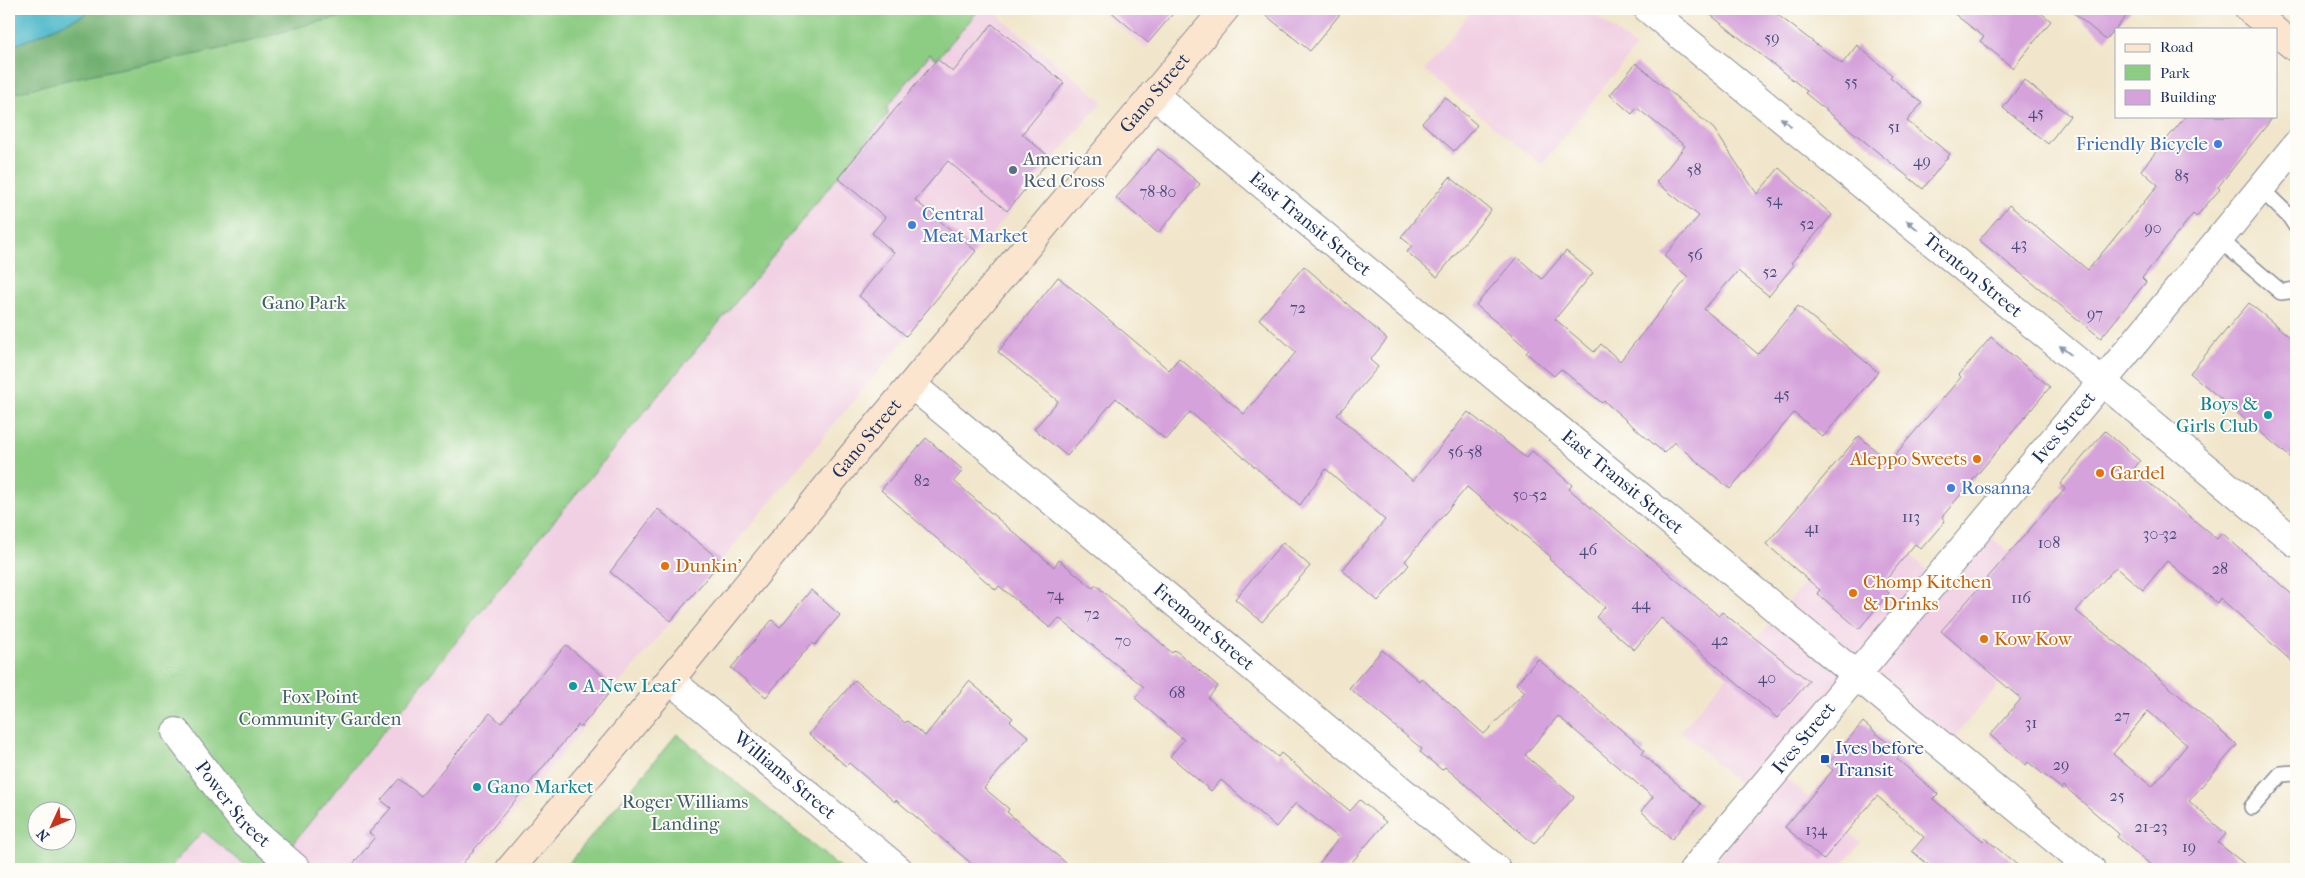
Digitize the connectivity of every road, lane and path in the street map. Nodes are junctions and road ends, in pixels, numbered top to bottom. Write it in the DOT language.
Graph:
graph roads {
  1 [pos="1225,9"];
  2 [pos="1648,9"];
  3 [pos="2248,9"];
  4 [pos="2272,28"];
  5 [pos="2278,34"];
  6 [pos="2296,48"];
  7 [pos="1153,94"];
  8 [pos="2296,145"];
  9 [pos="2261,189"];
  10 [pos="2296,226"];
  11 [pos="2220,240"];
  12 [pos="2296,290"];
  13 [pos="2102,382"];
  14 [pos="912,385"];
  15 [pos="2296,544"];
  16 [pos="1856,675"];
  17 [pos="670,680"];
  18 [pos="176,732"];
  19 [pos="2296,773"];
  20 [pos="2252,807"];
  21 [pos="297,869"];
  22 [pos="510,869"];
  23 [pos="898,869"];
  24 [pos="1496,869"];
  25 [pos="1694,869"];
  26 [pos="2091,869"];
  1 -- 7 [label="main road, Gano Street"];
  13 -- 2 [label="street, Trenton Street, one-way"];
  3 -- 4 [label="main road"];
  5 -- 6 [label="main road"];
  7 -- 14 [label="main road, Gano Street"];
  7 -- 16 [label="street, East Transit Street"];
  8 -- 9 [label="street, Ives Street"];
  9 -- 10 [label="lane"];
  9 -- 11 [label="street, Ives Street"];
  11 -- 12 [label="lane"];
  11 -- 13 [label="street, Ives Street"];
  13 -- 15 [label="street, Trenton Street"];
  13 -- 16 [label="street, Ives Street"];
  14 -- 17 [label="main road, Gano Street"];
  14 -- 24 [label="street, Fremont Street"];
  16 -- 25 [label="street, Ives Street"];
  16 -- 26 [label="street, East Transit Street"];
  17 -- 22 [label="main road, Gano Street"];
  17 -- 23 [label="street, Williams Street"];
  18 -- 21 [label="street, Power Street"];
  19 -- 20 [label="lane"];
}
